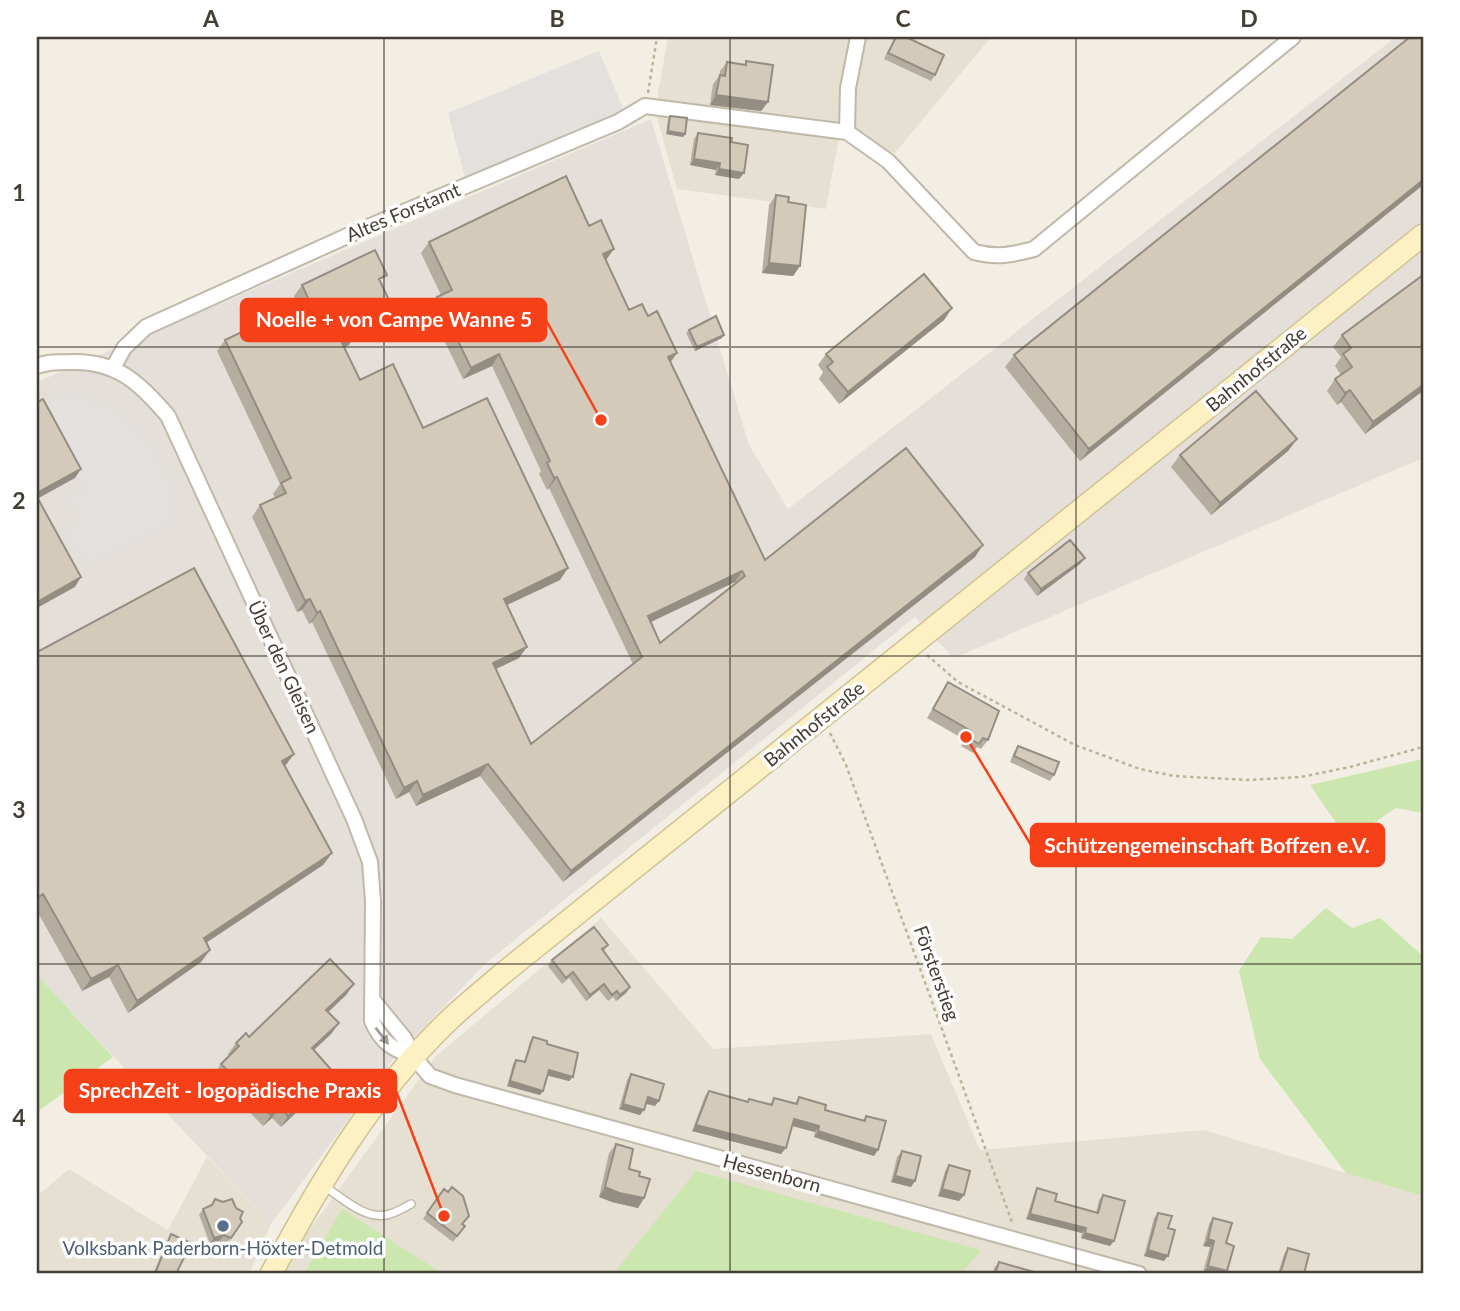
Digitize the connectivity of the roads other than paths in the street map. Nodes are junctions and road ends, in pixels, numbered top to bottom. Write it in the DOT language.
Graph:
graph roads {
  1 [pos="858,37"];
  2 [pos="1293,37"];
  3 [pos="847,132"];
  4 [pos="1423,235"];
  5 [pos="37,366"];
  6 [pos="113,368"];
  7 [pos="414,1057"];
  8 [pos="320,1183"];
  9 [pos="411,1204"];
  10 [pos="271,1274"];
  11 [pos="1139,1274"];
  1 -- 3 [label="street"];
  2 -- 3 [label="street"];
  3 -- 6 [label="street, Altes Forstamt"];
  4 -- 7 [label="main road, Bahnhofstraße"];
  5 -- 6 [label="street"];
  6 -- 7 [label="street, Über den Gleisen"];
  7 -- 8 [label="main road, Bahnhofstraße"];
  7 -- 11 [label="street, Hessenborn"];
  8 -- 9 [label="lane"];
  8 -- 10 [label="main road, Bahnhofstraße"];
}
